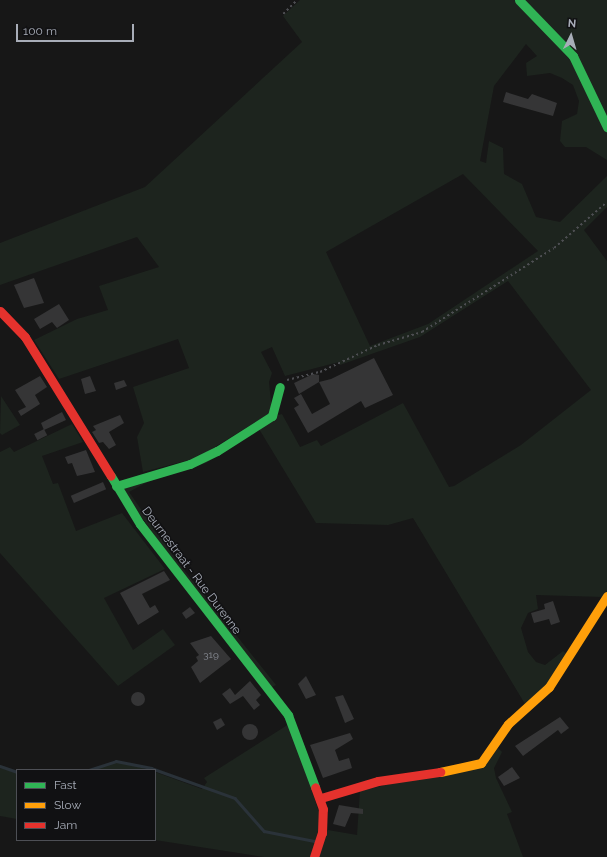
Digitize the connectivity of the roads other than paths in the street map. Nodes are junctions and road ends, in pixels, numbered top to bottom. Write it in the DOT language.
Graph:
graph roads {
  1 [pos="519,0"];
  2 [pos="607,127"];
  3 [pos="0,311"];
  4 [pos="280,387"];
  5 [pos="116,486"];
  6 [pos="607,596"];
  7 [pos="321,798"];
  8 [pos="314,857"];
  1 -- 2 [label="street"];
  3 -- 5 [label="street, Deurnestraat - Rue Durenne"];
  4 -- 5 [label="street"];
  5 -- 7 [label="street, Deurnestraat - Rue Durenne"];
  6 -- 7 [label="street"];
  7 -- 8 [label="street, Deurnestraat - Rue Durenne"];
}
